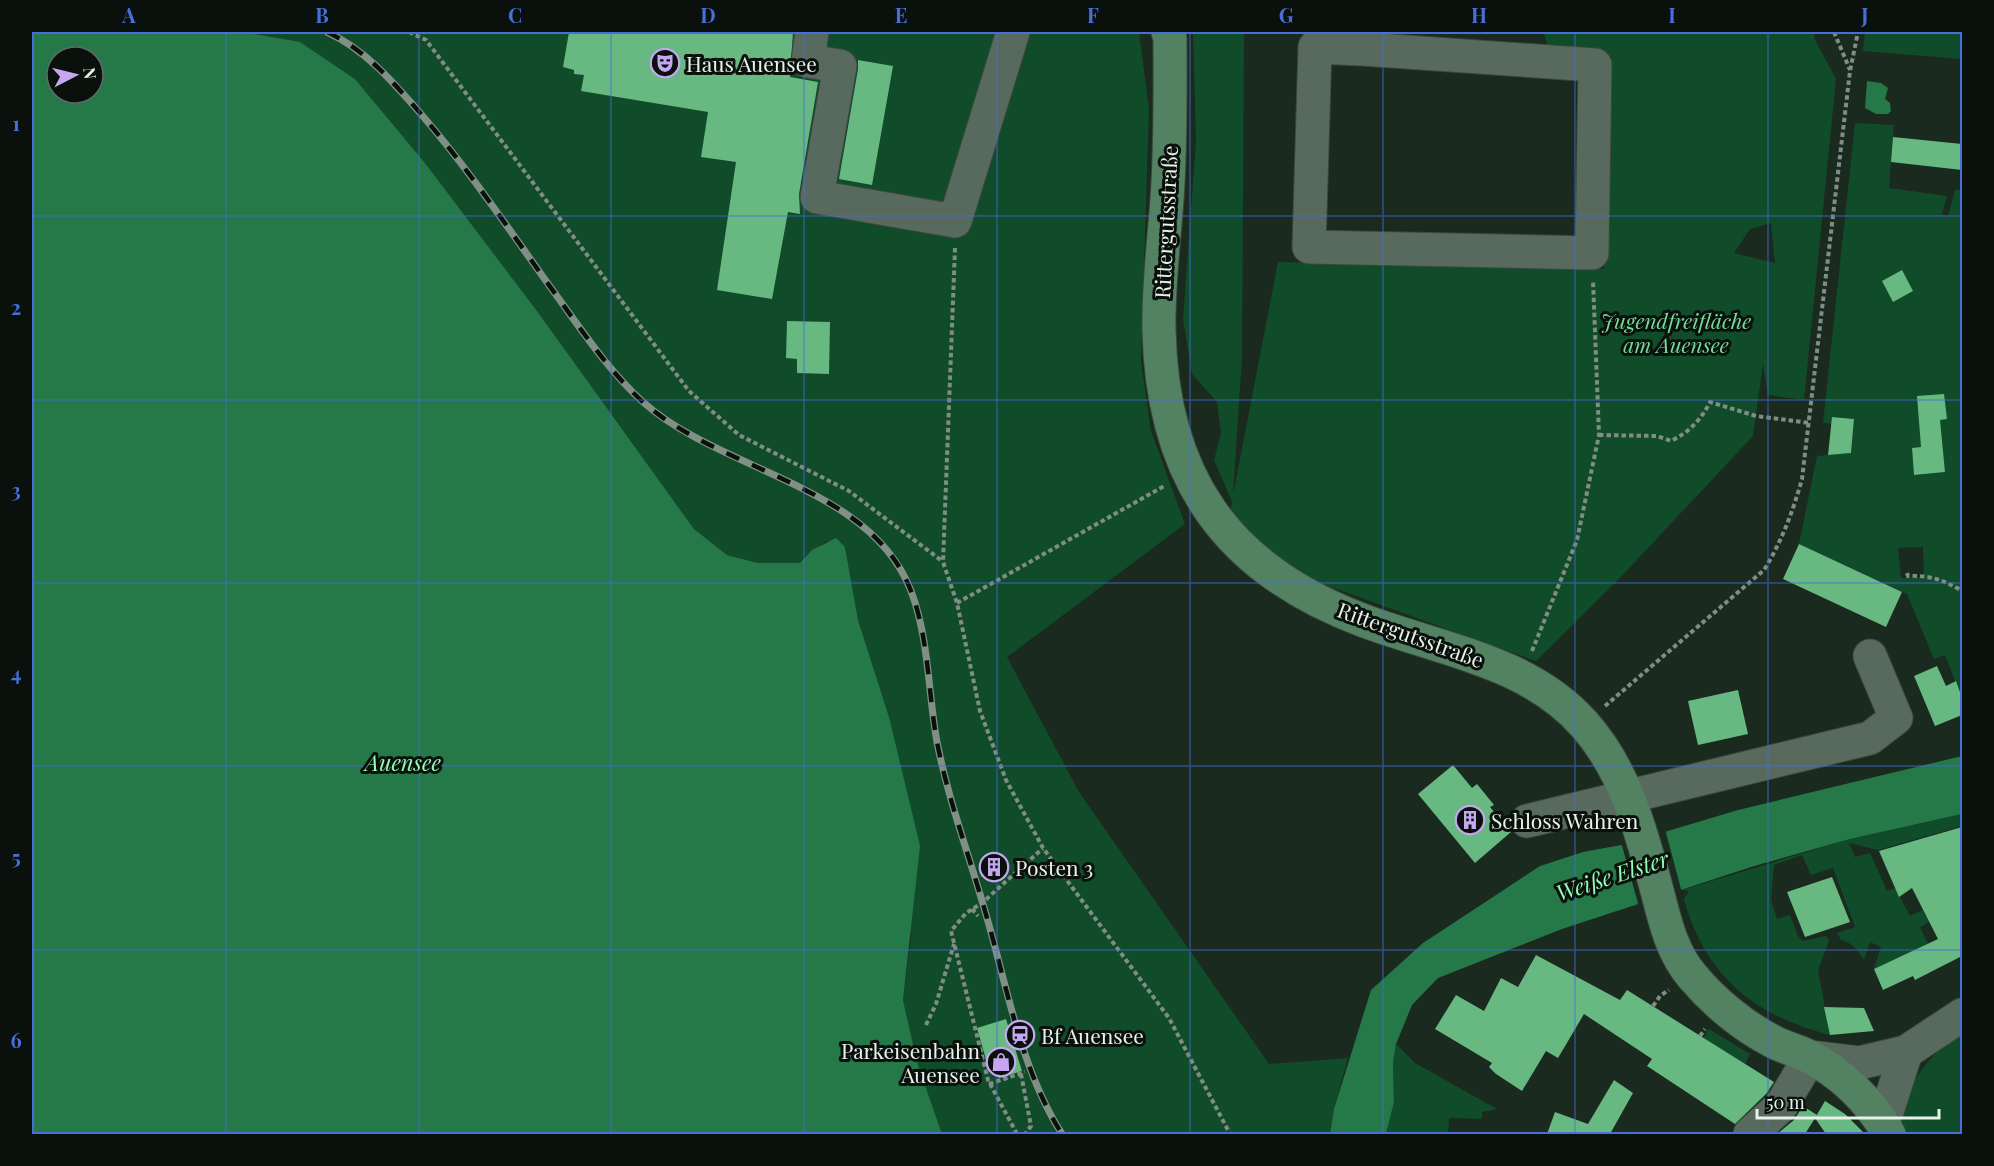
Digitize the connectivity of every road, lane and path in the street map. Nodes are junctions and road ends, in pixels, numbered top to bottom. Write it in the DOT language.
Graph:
graph roads {
  1 [pos="409,32"];
  2 [pos="812,32"];
  3 [pos="1013,32"];
  4 [pos="1168,32"];
  5 [pos="1834,32"];
  6 [pos="1858,32"];
  7 [pos="1363,40"];
  8 [pos="1850,71"];
  9 [pos="955,249"];
  10 [pos="1592,253"];
  11 [pos="1810,423"];
  12 [pos="1599,435"];
  13 [pos="1187,473"];
  14 [pos="943,561"];
  15 [pos="1907,573"];
  16 [pos="1962,591"];
  17 [pos="957,603"];
  18 [pos="1870,656"];
  19 [pos="1521,676"];
  20 [pos="1584,724"];
  21 [pos="1627,795"];
  22 [pos="1527,821"];
  23 [pos="1043,848"];
  24 [pos="972,909"];
  25 [pos="978,916"];
  26 [pos="954,944"];
  27 [pos="1677,986"];
  28 [pos="1653,1006"];
  29 [pos="1962,1015"];
  30 [pos="926,1025"];
  31 [pos="1906,1052"];
  32 [pos="1809,1057"];
  33 [pos="989,1083"];
  34 [pos="1886,1129"];
  35 [pos="1017,1134"];
  36 [pos="1025,1134"];
  37 [pos="1230,1134"];
  38 [pos="1750,1134"];
  1 -- 14 [label="path"];
  2 -- 3 [label="street"];
  4 -- 13 [label="main road, Rittergutsstraße"];
  5 -- 8 [label="path"];
  6 -- 8 [label="path"];
  7 -- 10 [label="street"];
  7 -- 10 [label="street"];
  8 -- 11 [label="path"];
  9 -- 14 [label="path"];
  10 -- 12 [label="path"];
  11 -- 12 [label="path"];
  11 -- 20 [label="path"];
  12 -- 19 [label="path"];
  13 -- 17 [label="path"];
  13 -- 19 [label="main road, Rittergutsstraße"];
  14 -- 17 [label="path"];
  15 -- 16 [label="path"];
  17 -- 23 [label="path"];
  18 -- 21 [label="street"];
  19 -- 20 [label="main road, Rittergutsstraße"];
  20 -- 21 [label="main road, Rittergutsstraße"];
  21 -- 22 [label="street"];
  21 -- 32 [label="main road, Rittergutsstraße"];
  23 -- 24 [label="path"];
  23 -- 37 [label="path"];
  24 -- 25 [label="path"];
  24 -- 26 [label="path"];
  26 -- 30 [label="path"];
  26 -- 33 [label="path"];
  27 -- 28 [label="path"];
  29 -- 31 [label="street"];
  31 -- 32 [label="street"];
  31 -- 34 [label="street"];
  32 -- 34 [label="main road, Rittergutsstraße"];
  32 -- 38 [label="street"];
  33 -- 35 [label="path"];
  33 -- 36 [label="path"];
}
